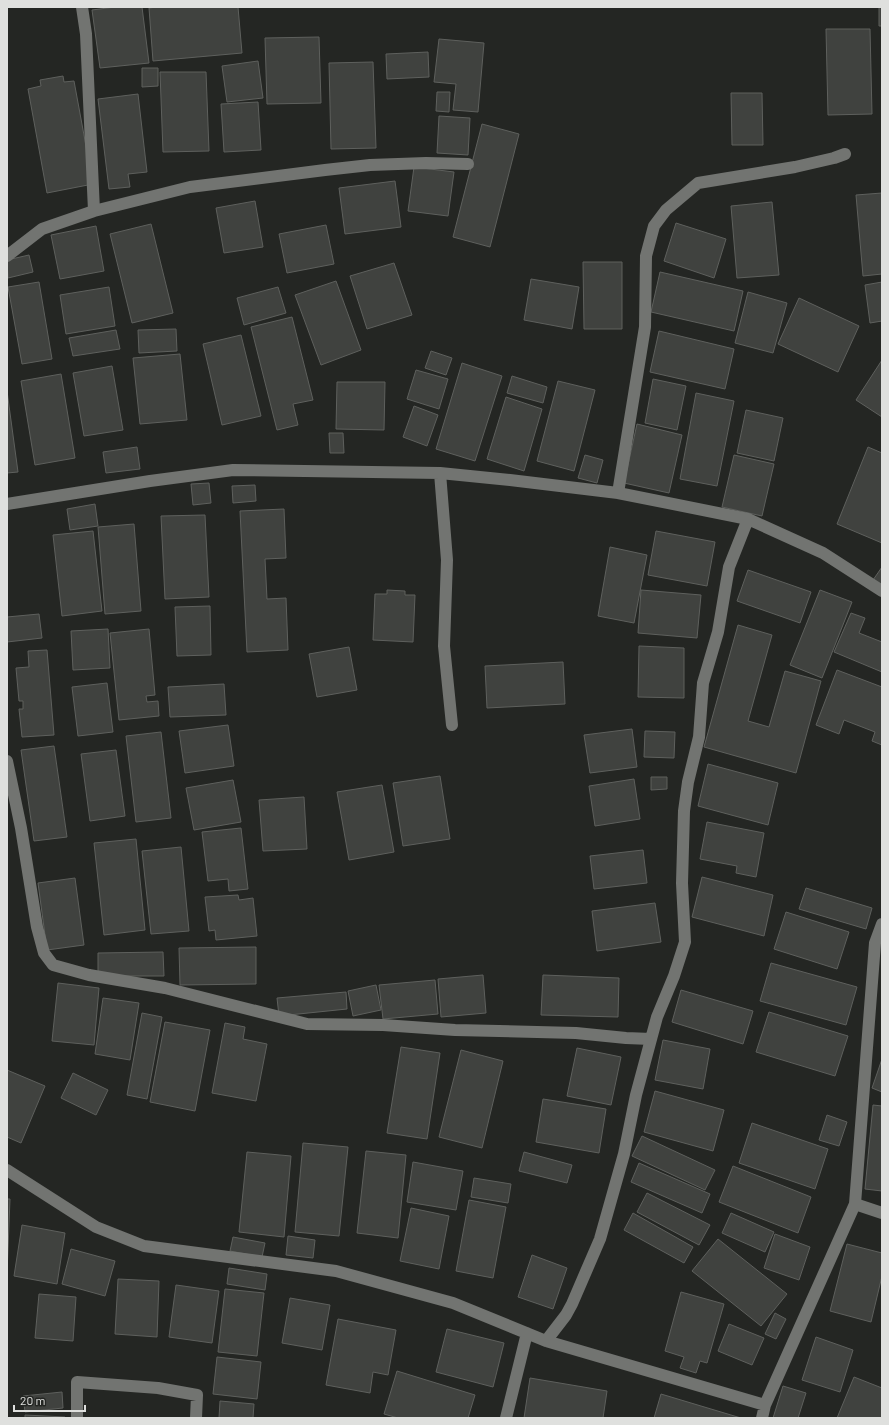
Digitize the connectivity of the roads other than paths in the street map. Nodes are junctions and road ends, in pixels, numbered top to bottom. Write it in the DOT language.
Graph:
graph roads {
  1 [pos="82,7"];
  2 [pos="845,154"];
  3 [pos="468,164"];
  4 [pos="94,211"];
  5 [pos="7,256"];
  6 [pos="440,473"];
  7 [pos="618,493"];
  8 [pos="7,504"];
  9 [pos="748,519"];
  10 [pos="882,591"];
  11 [pos="452,725"];
  12 [pos="7,761"];
  13 [pos="882,924"];
  14 [pos="878,945"];
  15 [pos="651,1039"];
  16 [pos="7,1170"];
  17 [pos="855,1204"];
  18 [pos="882,1213"];
  19 [pos="527,1333"];
  20 [pos="546,1341"];
  21 [pos="765,1405"];
  22 [pos="77,1418"];
  23 [pos="196,1418"];
  24 [pos="506,1418"];
  25 [pos="762,1418"];
  1 -- 4 [label="street"];
  2 -- 7 [label="street"];
  3 -- 4 [label="street"];
  4 -- 5 [label="street"];
  6 -- 7 [label="street"];
  6 -- 8 [label="street"];
  6 -- 11 [label="street"];
  7 -- 9 [label="street"];
  9 -- 10 [label="street"];
  9 -- 15 [label="street"];
  12 -- 15 [label="street"];
  13 -- 14 [label="street"];
  14 -- 17 [label="street"];
  15 -- 20 [label="street"];
  16 -- 19 [label="street"];
  17 -- 18 [label="street"];
  17 -- 21 [label="street"];
  19 -- 20 [label="street"];
  19 -- 24 [label="street"];
  20 -- 21 [label="street"];
  21 -- 25 [label="street"];
  22 -- 23 [label="street"];
}
